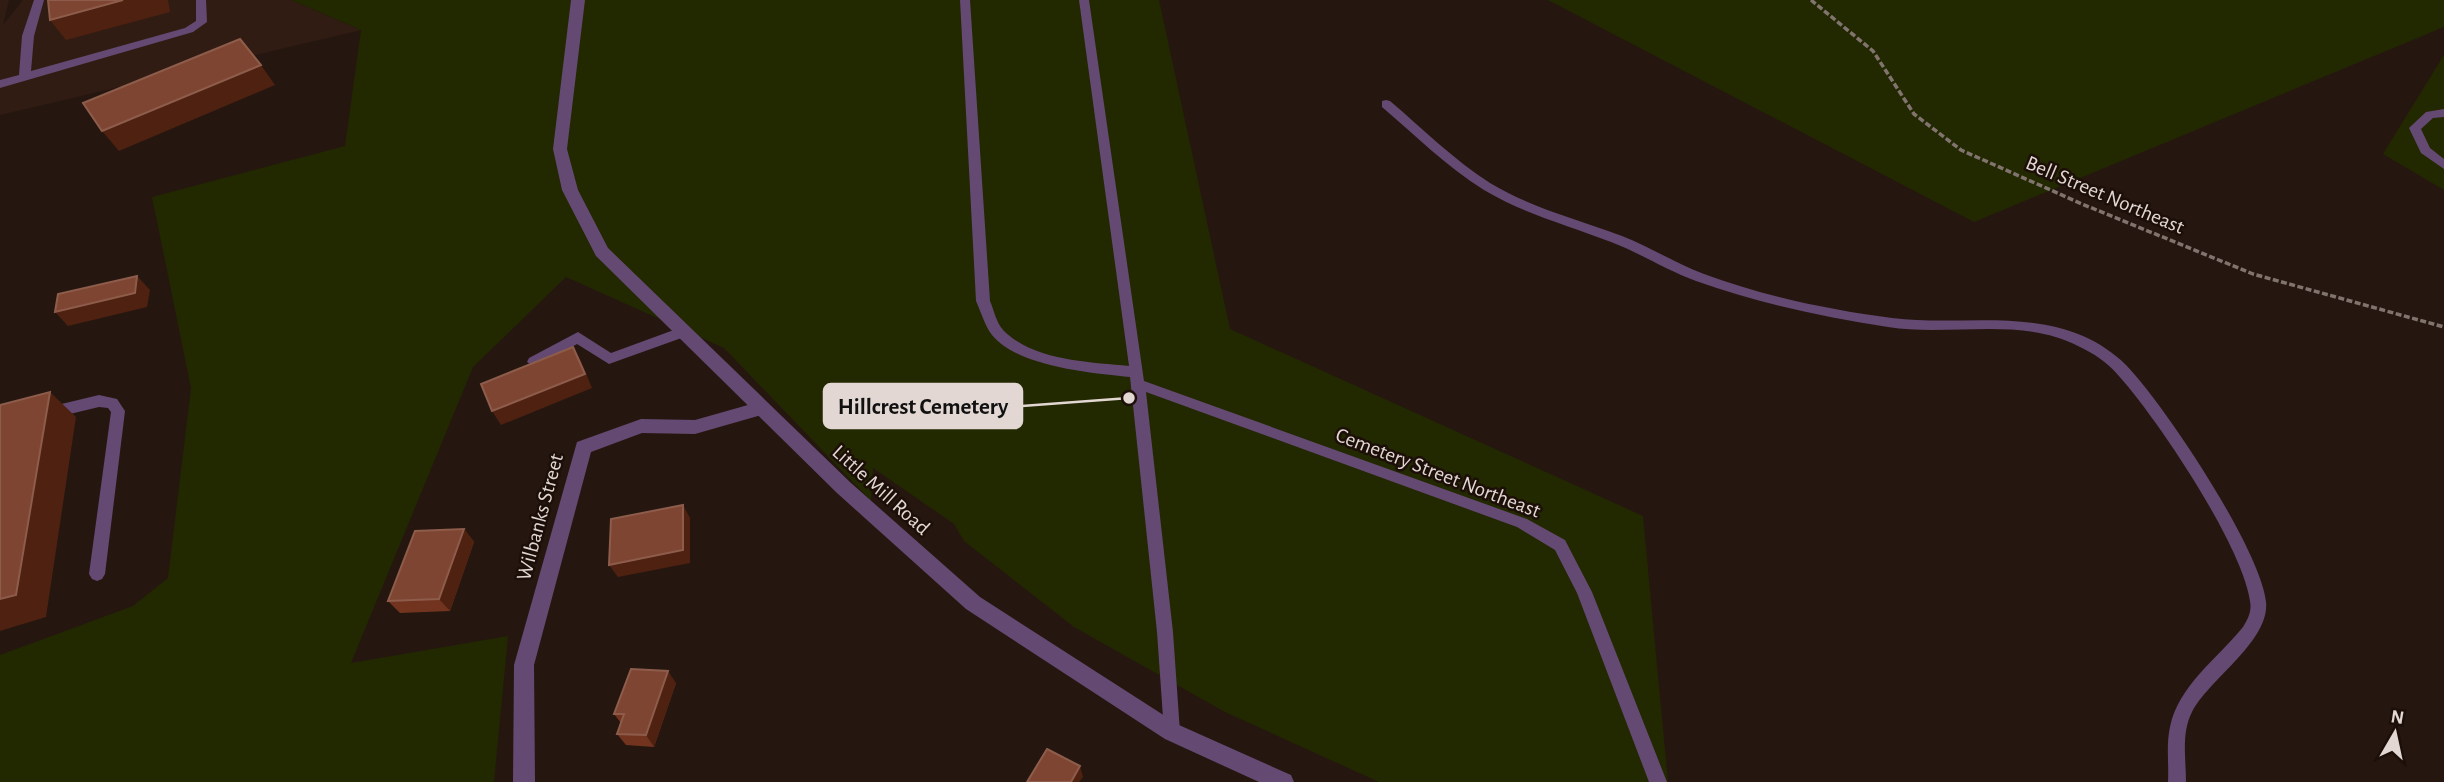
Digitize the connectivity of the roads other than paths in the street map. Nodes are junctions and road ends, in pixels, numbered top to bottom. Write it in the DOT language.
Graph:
graph roads {
  1 [pos="55,0"];
  2 [pos="201,0"];
  3 [pos="578,0"];
  4 [pos="965,0"];
  5 [pos="1084,0"];
  6 [pos="38,2"];
  7 [pos="26,77"];
  8 [pos="0,84"];
  9 [pos="1386,104"];
  10 [pos="2444,113"];
  11 [pos="2444,164"];
  12 [pos="682,332"];
  13 [pos="534,362"];
  14 [pos="1137,378"];
  15 [pos="762,408"];
  16 [pos="37,416"];
  17 [pos="97,574"];
  18 [pos="1172,732"];
  19 [pos="524,782"];
  20 [pos="1283,782"];
  21 [pos="1658,782"];
  22 [pos="2177,782"];
  1 -- 6 [label="lane"];
  2 -- 7 [label="lane"];
  3 -- 12 [label="street, Little Mill Road"];
  4 -- 14 [label="lane, Cemetery Street Northeast"];
  5 -- 14 [label="lane"];
  6 -- 7 [label="lane"];
  7 -- 8 [label="lane"];
  9 -- 22 [label="lane"];
  10 -- 11 [label="lane"];
  12 -- 13 [label="lane"];
  12 -- 15 [label="street, Little Mill Road"];
  14 -- 18 [label="lane"];
  14 -- 21 [label="lane, Cemetery Street Northeast"];
  15 -- 18 [label="street, Little Mill Road"];
  15 -- 19 [label="street, Wilbanks Street"];
  16 -- 17 [label="lane"];
  18 -- 20 [label="street, Little Mill Road"];
}
